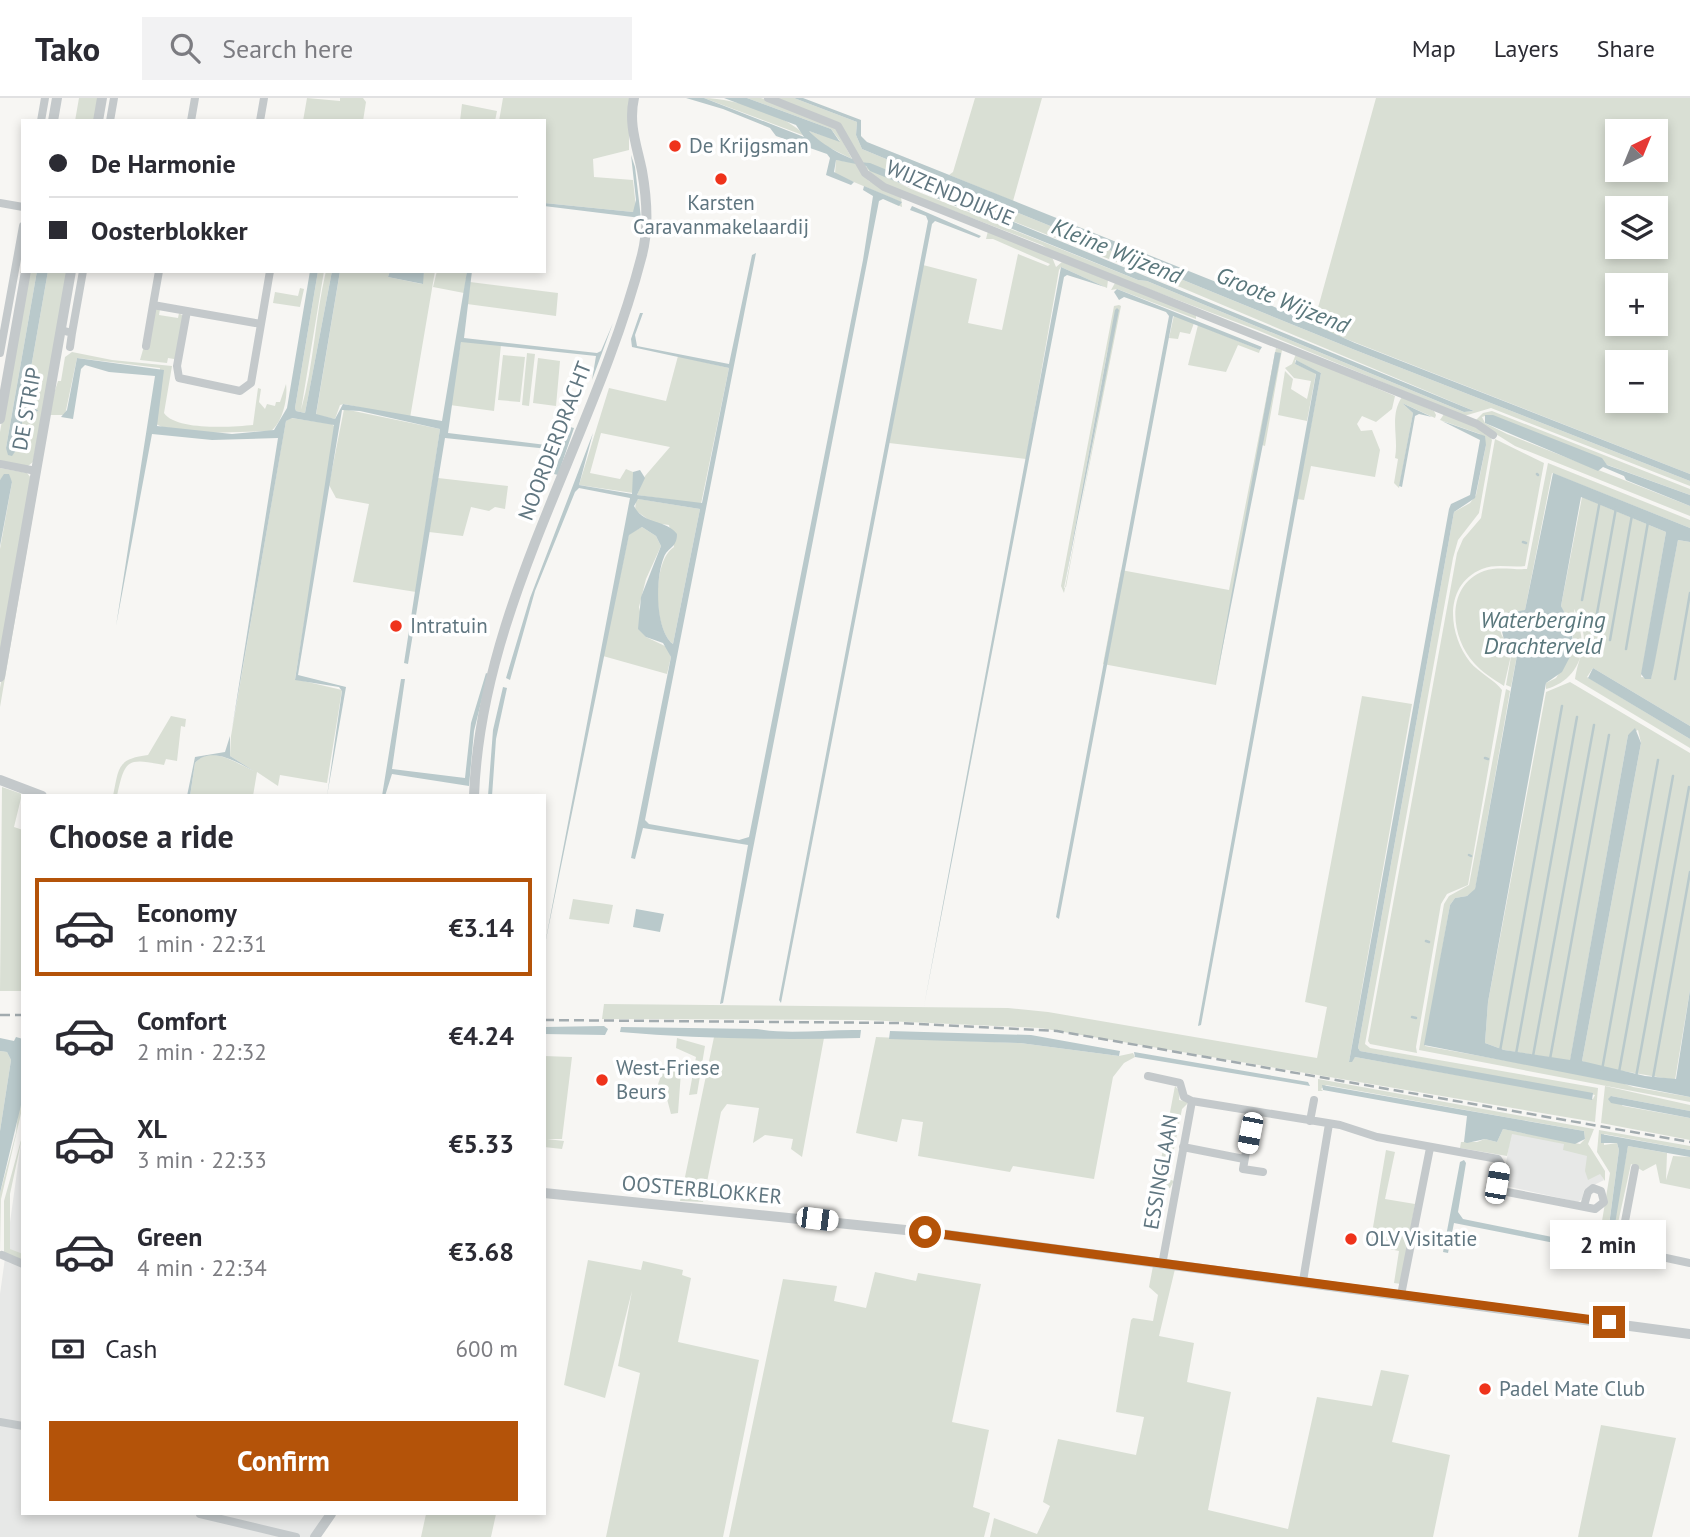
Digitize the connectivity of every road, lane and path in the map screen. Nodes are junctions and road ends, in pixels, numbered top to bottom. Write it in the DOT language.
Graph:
graph roads {
  1 [pos="45,98"];
  2 [pos="57,98"];
  3 [pos="102,98"];
  4 [pos="114,98"];
  5 [pos="195,98"];
  6 [pos="264,98"];
  7 [pos="635,98"];
  8 [pos="768,98"];
  9 [pos="41,119"];
  10 [pos="53,119"];
  11 [pos="98,119"];
  12 [pos="110,119"];
  13 [pos="191,119"];
  14 [pos="260,119"];
  15 [pos="0,203"];
  16 [pos="21,206"];
  17 [pos="21,237"];
  18 [pos="26,273"];
  19 [pos="71,273"];
  20 [pos="83,273"];
  21 [pos="159,273"];
  22 [pos="270,273"];
  23 [pos="153,305"];
  24 [pos="187,312"];
  25 [pos="261,324"];
  26 [pos="61,330"];
  27 [pos="72,333"];
  28 [pos="146,346"];
  29 [pos="70,347"];
  30 [pos="0,353"];
  31 [pos="0,419"];
  32 [pos="1493,435"];
  33 [pos="0,464"];
  34 [pos="36,471"];
  35 [pos="0,677"];
  36 [pos="0,780"];
  37 [pos="37,794"];
  38 [pos="474,794"];
  39 [pos="1148,1076"];
  40 [pos="1314,1100"];
  41 [pos="1192,1101"];
  42 [pos="1253,1113"];
  43 [pos="1310,1121"];
  44 [pos="1329,1124"];
  45 [pos="1183,1147"];
  46 [pos="1430,1148"];
  47 [pos="1244,1159"];
  48 [pos="1635,1168"];
  49 [pos="1263,1172"];
  50 [pos="546,1193"];
  51 [pos="1584,1206"];
  52 [pos="2,1255"];
  53 [pos="1690,1261"];
  54 [pos="21,1263"];
  55 [pos="1163,1265"];
  56 [pos="1303,1281"];
  57 [pos="1401,1295"];
  58 [pos="1690,1334"];
  59 [pos="0,1422"];
  60 [pos="21,1426"];
  61 [pos="330,1515"];
  62 [pos="223,1516"];
  63 [pos="296,1537"];
  64 [pos="315,1537"];
  1 -- 9 [label="street"];
  2 -- 10 [label="street"];
  3 -- 11 [label="street"];
  4 -- 12 [label="street"];
  5 -- 13 [label="street"];
  6 -- 14 [label="street"];
  7 -- 38 [label="street, NOORDERDRACHT"];
  8 -- 32 [label="street, WIJZENDDIJKJE"];
  15 -- 16 [label="street"];
  17 -- 30 [label="street"];
  18 -- 31 [label="street, DE STRIP"];
  19 -- 26 [label="street, DE STRIP"];
  20 -- 27 [label="street"];
  21 -- 23 [label="street"];
  22 -- 25 [label="street"];
  23 -- 24 [label="street"];
  23 -- 28 [label="street"];
  24 -- 25 [label="street"];
  24 -- 25 [label="street"];
  26 -- 27 [label="street"];
  26 -- 34 [label="street, DE STRIP"];
  27 -- 29 [label="street"];
  33 -- 34 [label="street"];
  34 -- 35 [label="street, DE STRIP"];
  36 -- 37 [label="street"];
  39 -- 41 [label="street, ESSINGLAAN"];
  40 -- 43 [label="street"];
  41 -- 42 [label="street"];
  41 -- 45 [label="street, ESSINGLAAN"];
  42 -- 43 [label="street"];
  42 -- 47 [label="street"];
  43 -- 44 [label="street"];
  44 -- 46 [label="street"];
  44 -- 56 [label="street"];
  45 -- 47 [label="street"];
  45 -- 55 [label="street, ESSINGLAAN"];
  46 -- 51 [label="street"];
  46 -- 57 [label="street"];
  47 -- 49 [label="street"];
  48 -- 53 [label="street"];
  50 -- 55 [label="street, OOSTERBLOKKER"];
  52 -- 54 [label="street"];
  55 -- 56 [label="street, OOSTERBLOKKER"];
  56 -- 57 [label="street, OOSTERBLOKKER"];
  57 -- 58 [label="street, OOSTERBLOKKER"];
  59 -- 60 [label="street"];
  61 -- 64 [label="street"];
  62 -- 63 [label="street"];
}
